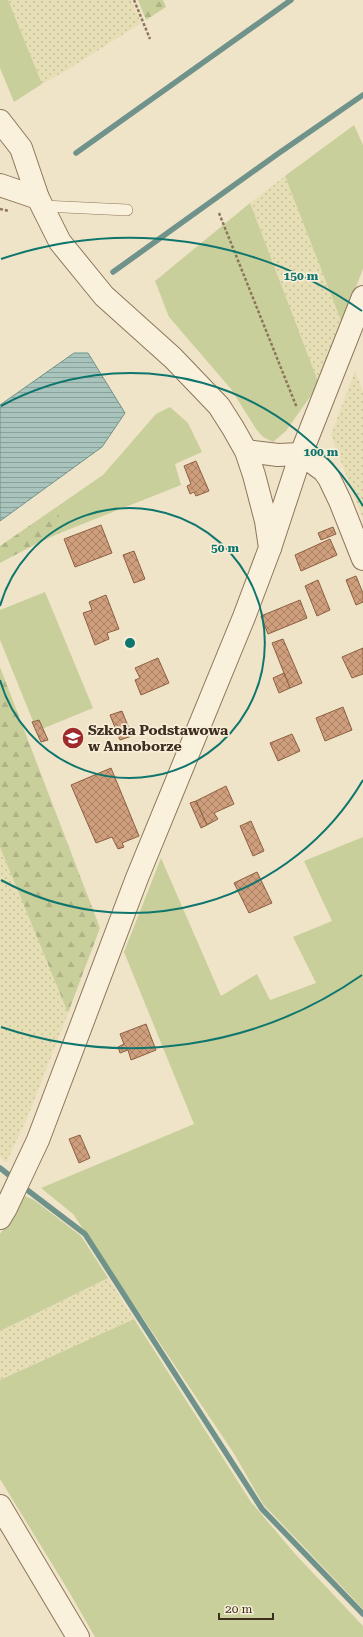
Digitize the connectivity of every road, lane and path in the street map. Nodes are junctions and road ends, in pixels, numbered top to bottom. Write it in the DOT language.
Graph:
graph roads {
  1 [pos="134,0"];
  2 [pos="150,39"];
  3 [pos="0,121"];
  4 [pos="0,185"];
  5 [pos="41,202"];
  6 [pos="127,210"];
  7 [pos="219,213"];
  8 [pos="363,297"];
  9 [pos="311,428"];
  10 [pos="246,451"];
  11 [pos="301,454"];
  12 [pos="270,548"];
  13 [pos="363,558"];
  14 [pos="0,1218"];
  15 [pos="0,1506"];
  16 [pos="78,1637"];
  1 -- 2 [label="path"];
  3 -- 5 [label="street"];
  4 -- 5 [label="street"];
  5 -- 6 [label="lane"];
  5 -- 10 [label="street"];
  7 -- 9 [label="path"];
  8 -- 9 [label="street"];
  9 -- 11 [label="street"];
  10 -- 11 [label="street"];
  10 -- 12 [label="street"];
  11 -- 12 [label="street"];
  11 -- 13 [label="street"];
  12 -- 14 [label="street"];
  15 -- 16 [label="street"];
}
